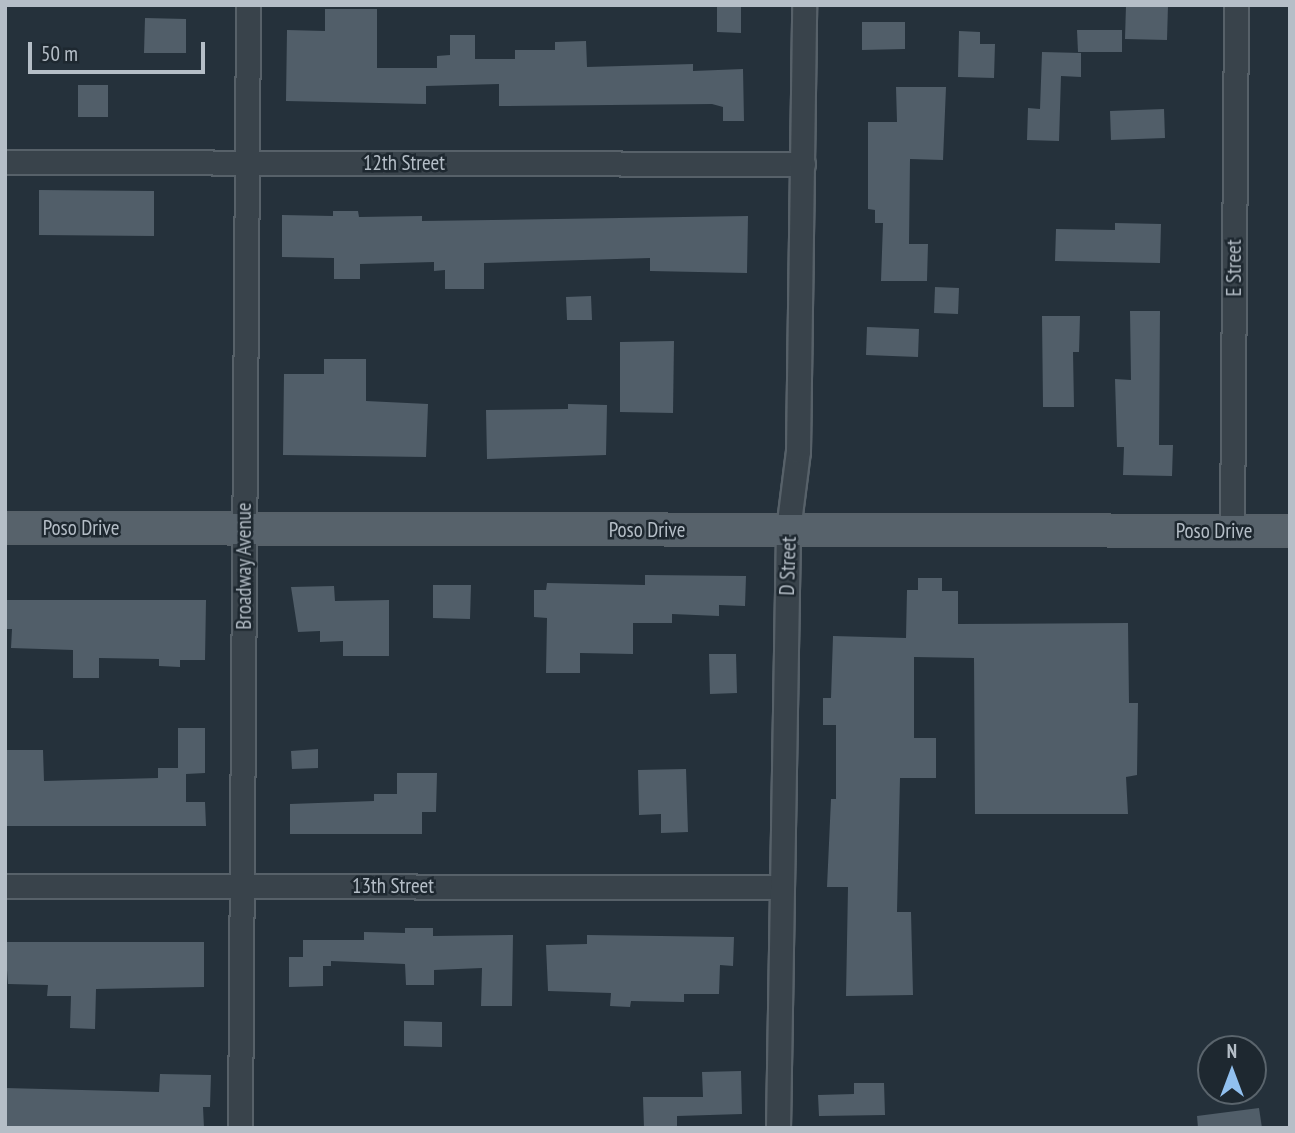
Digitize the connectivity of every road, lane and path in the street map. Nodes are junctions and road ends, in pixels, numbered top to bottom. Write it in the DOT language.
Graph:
graph roads {
  1 [pos="248,5"];
  2 [pos="804,5"];
  3 [pos="1237,5"];
  4 [pos="5,162"];
  5 [pos="247,163"];
  6 [pos="803,164"];
  7 [pos="5,528"];
  8 [pos="244,529"];
  9 [pos="789,530"];
  10 [pos="1232,531"];
  11 [pos="1290,531"];
  12 [pos="5,886"];
  13 [pos="242,886"];
  14 [pos="780,887"];
  15 [pos="240,1128"];
  16 [pos="778,1128"];
  1 -- 5 [label="street, Broadway Avenue"];
  2 -- 6 [label="street, D Street"];
  3 -- 10 [label="street, E Street"];
  4 -- 5 [label="street, 12th Street"];
  5 -- 6 [label="street, 12th Street"];
  5 -- 8 [label="street, Broadway Avenue"];
  6 -- 9 [label="street, D Street"];
  7 -- 8 [label="main road, Poso Drive"];
  8 -- 9 [label="main road, Poso Drive"];
  8 -- 13 [label="street, Broadway Avenue"];
  9 -- 10 [label="main road, Poso Drive"];
  9 -- 14 [label="street, D Street"];
  10 -- 11 [label="main road, Poso Drive"];
  12 -- 13 [label="street, 13th Street"];
  13 -- 14 [label="street, 13th Street"];
  13 -- 15 [label="street, Broadway Avenue"];
  14 -- 16 [label="street, D Street"];
}
